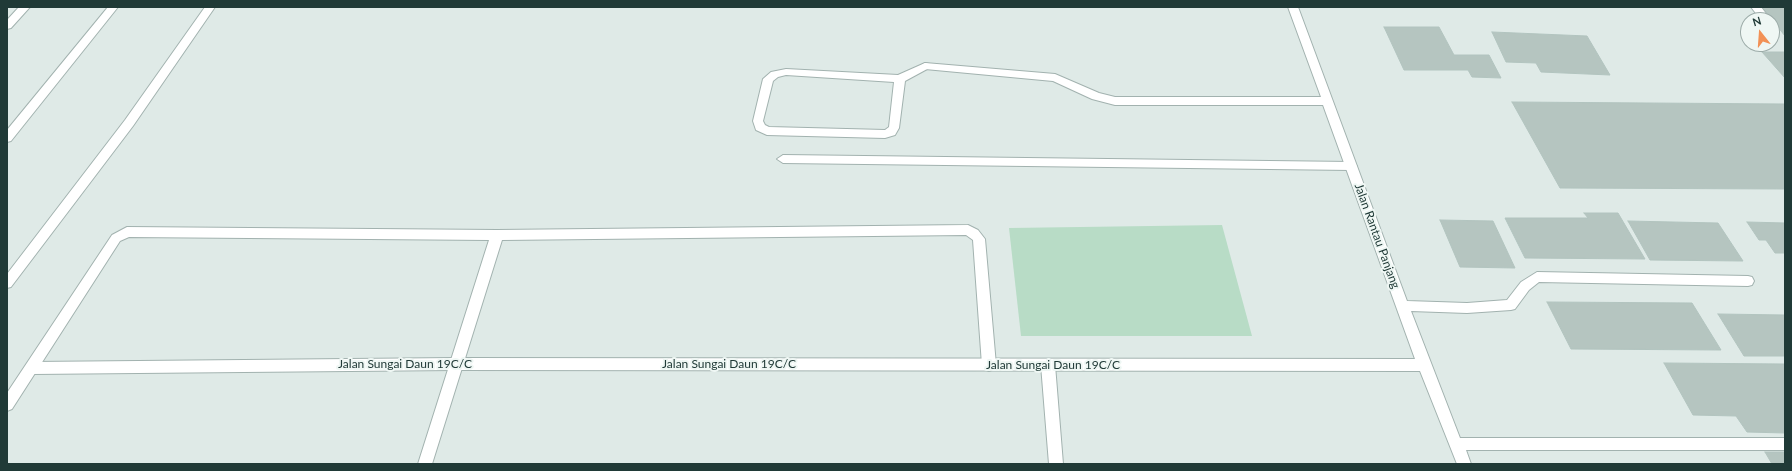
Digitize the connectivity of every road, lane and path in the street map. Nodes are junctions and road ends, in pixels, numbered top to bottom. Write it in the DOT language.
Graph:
graph roads {
  1 [pos="25,7"];
  2 [pos="112,7"];
  3 [pos="210,7"];
  4 [pos="1293,7"];
  5 [pos="7,26"];
  6 [pos="900,79"];
  7 [pos="1328,101"];
  8 [pos="7,138"];
  9 [pos="783,159"];
  10 [pos="1351,166"];
  11 [pos="498,235"];
  12 [pos="1748,281"];
  13 [pos="7,283"];
  14 [pos="1403,306"];
  15 [pos="455,364"];
  16 [pos="989,365"];
  17 [pos="1048,365"];
  18 [pos="1424,365"];
  19 [pos="33,368"];
  20 [pos="7,405"];
  21 [pos="1457,444"];
  22 [pos="1785,444"];
  23 [pos="425,464"];
  24 [pos="1056,464"];
  25 [pos="1464,464"];
  1 -- 5 [label="street"];
  2 -- 8 [label="street"];
  3 -- 13 [label="street"];
  4 -- 7 [label="street, Jalan Rantau Panjang"];
  6 -- 6 [label="street"];
  6 -- 7 [label="street"];
  7 -- 10 [label="street, Jalan Rantau Panjang"];
  9 -- 10 [label="street"];
  10 -- 14 [label="street, Jalan Rantau Panjang"];
  11 -- 15 [label="street"];
  11 -- 16 [label="street"];
  11 -- 19 [label="street"];
  12 -- 14 [label="street"];
  14 -- 18 [label="street, Jalan Rantau Panjang"];
  15 -- 16 [label="street, Jalan Sungai Daun 19C/C"];
  15 -- 19 [label="street, Jalan Sungai Daun 19C/C"];
  15 -- 23 [label="street"];
  16 -- 17 [label="street, Jalan Sungai Daun 19C/C"];
  17 -- 18 [label="street, Jalan Sungai Daun 19C/C"];
  17 -- 24 [label="street"];
  18 -- 21 [label="street, Jalan Rantau Panjang"];
  19 -- 20 [label="street"];
  21 -- 22 [label="street"];
  21 -- 25 [label="street, Jalan Rantau Panjang"];
}
